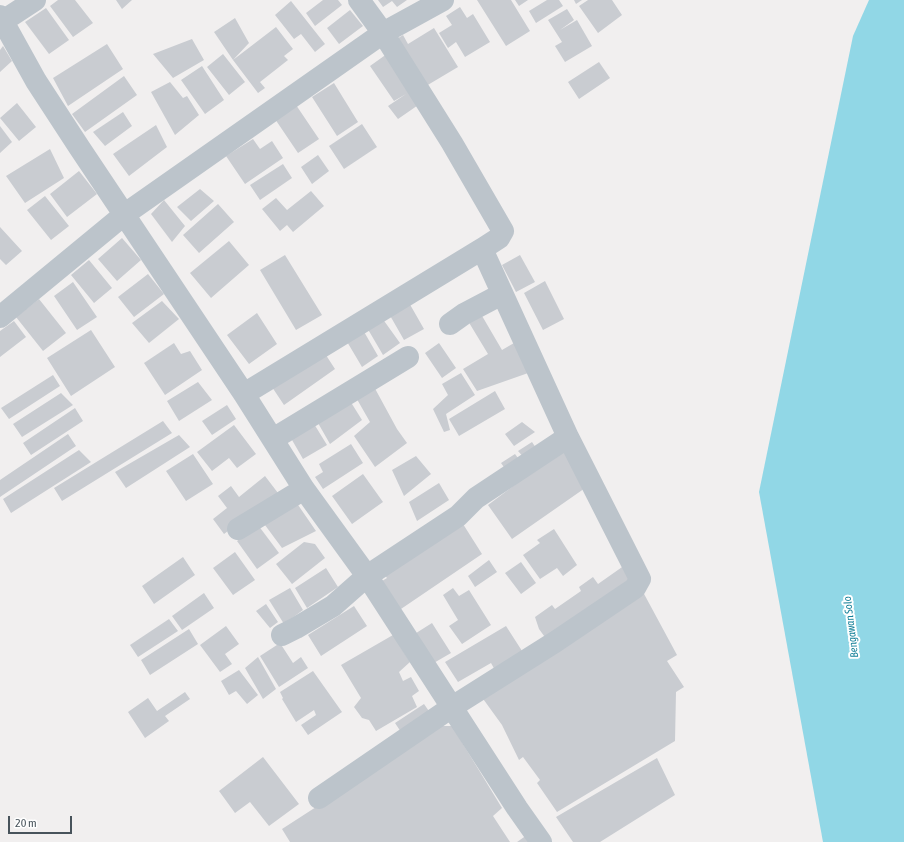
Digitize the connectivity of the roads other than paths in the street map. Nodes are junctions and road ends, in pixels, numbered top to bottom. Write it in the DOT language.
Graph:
graph roads {
  1 [pos="35,0"];
  2 [pos="359,0"];
  3 [pos="443,0"];
  4 [pos="1,18"];
  5 [pos="383,33"];
  6 [pos="125,214"];
  7 [pos="482,249"];
  8 [pos="502,294"];
  9 [pos="0,317"];
  10 [pos="450,324"];
  11 [pos="408,357"];
  12 [pos="244,394"];
  13 [pos="568,437"];
  14 [pos="273,440"];
  15 [pos="304,489"];
  16 [pos="238,529"];
  17 [pos="367,576"];
  18 [pos="282,635"];
  19 [pos="452,707"];
  20 [pos="319,798"];
  21 [pos="541,842"];
  1 -- 4 [label="street"];
  2 -- 5 [label="street"];
  3 -- 5 [label="street"];
  4 -- 6 [label="street"];
  5 -- 6 [label="street"];
  5 -- 7 [label="street"];
  6 -- 9 [label="street"];
  6 -- 12 [label="street"];
  7 -- 8 [label="street"];
  7 -- 12 [label="street"];
  8 -- 10 [label="street"];
  8 -- 13 [label="street"];
  11 -- 14 [label="street"];
  12 -- 14 [label="street"];
  13 -- 17 [label="street"];
  13 -- 19 [label="street"];
  14 -- 15 [label="street"];
  15 -- 16 [label="street"];
  15 -- 17 [label="street"];
  17 -- 18 [label="street"];
  17 -- 19 [label="street"];
  19 -- 20 [label="street"];
  19 -- 21 [label="street"];
}
